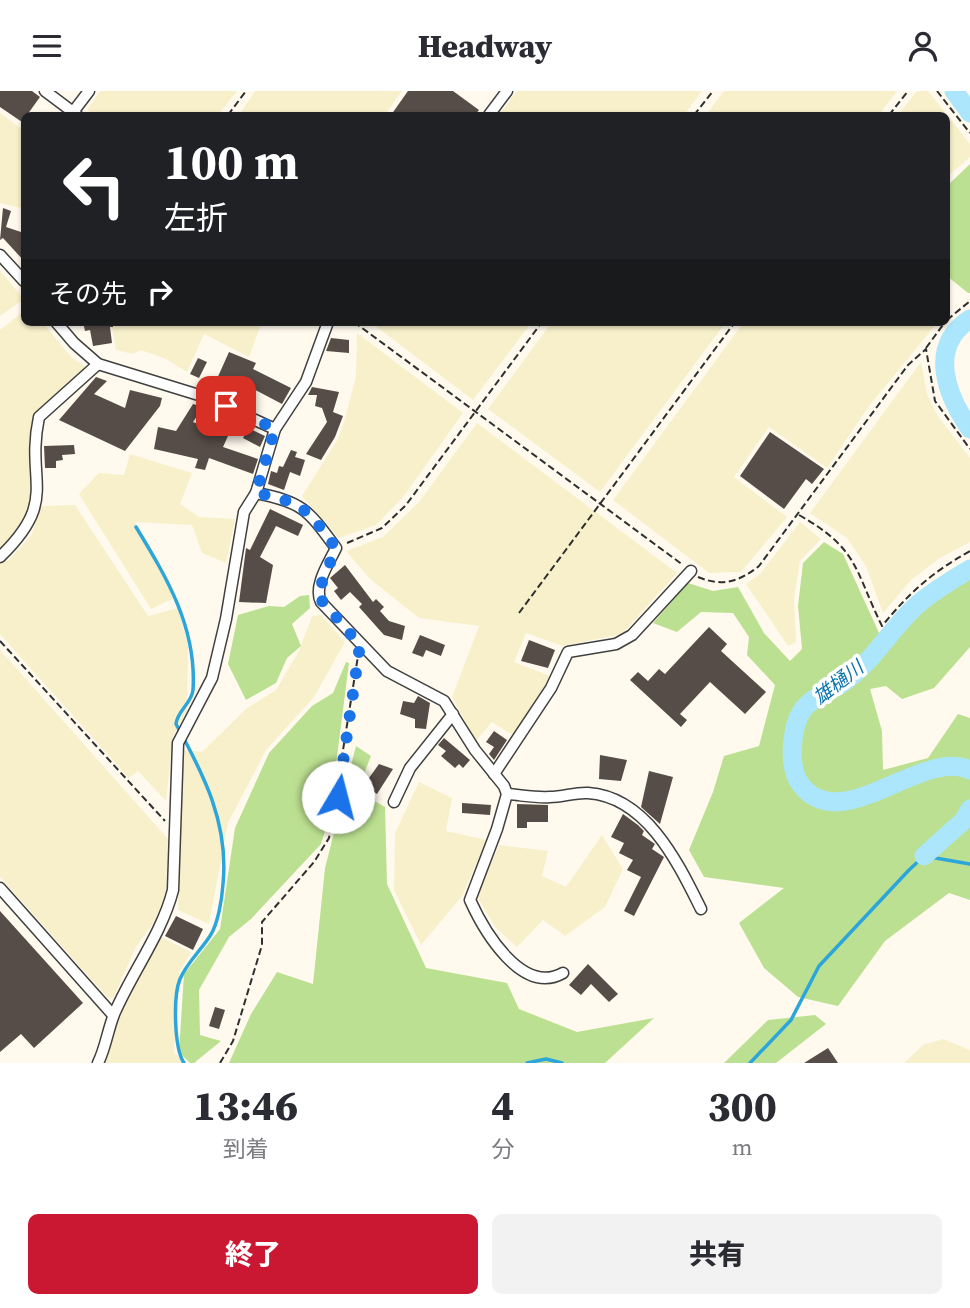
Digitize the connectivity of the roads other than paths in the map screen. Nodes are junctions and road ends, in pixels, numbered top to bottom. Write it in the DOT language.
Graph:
graph roads {
  1 [pos="45,91"];
  2 [pos="89,91"];
  3 [pos="507,91"];
  4 [pos="72,112"];
  5 [pos="76,112"];
  6 [pos="491,112"];
  7 [pos="0,255"];
  8 [pos="21,278"];
  9 [pos="59,326"];
  10 [pos="327,326"];
  11 [pos="98,364"];
  12 [pos="275,429"];
  13 [pos="256,493"];
  14 [pos="0,557"];
  15 [pos="691,571"];
  16 [pos="453,714"];
  17 [pos="494,773"];
  18 [pos="507,794"];
  19 [pos="394,802"];
  20 [pos="0,888"];
  21 [pos="701,909"];
  22 [pos="564,973"];
  23 [pos="113,1014"];
  24 [pos="98,1063"];
  1 -- 4 [label="street"];
  2 -- 5 [label="street"];
  3 -- 6 [label="street"];
  7 -- 8 [label="street"];
  9 -- 11 [label="street"];
  10 -- 12 [label="street"];
  11 -- 12 [label="street"];
  11 -- 14 [label="street"];
  12 -- 13 [label="street"];
  13 -- 16 [label="street"];
  13 -- 23 [label="street"];
  15 -- 17 [label="street"];
  16 -- 17 [label="street"];
  16 -- 19 [label="street"];
  17 -- 18 [label="street"];
  18 -- 21 [label="street"];
  18 -- 22 [label="street"];
  20 -- 23 [label="street"];
  23 -- 24 [label="street"];
}
